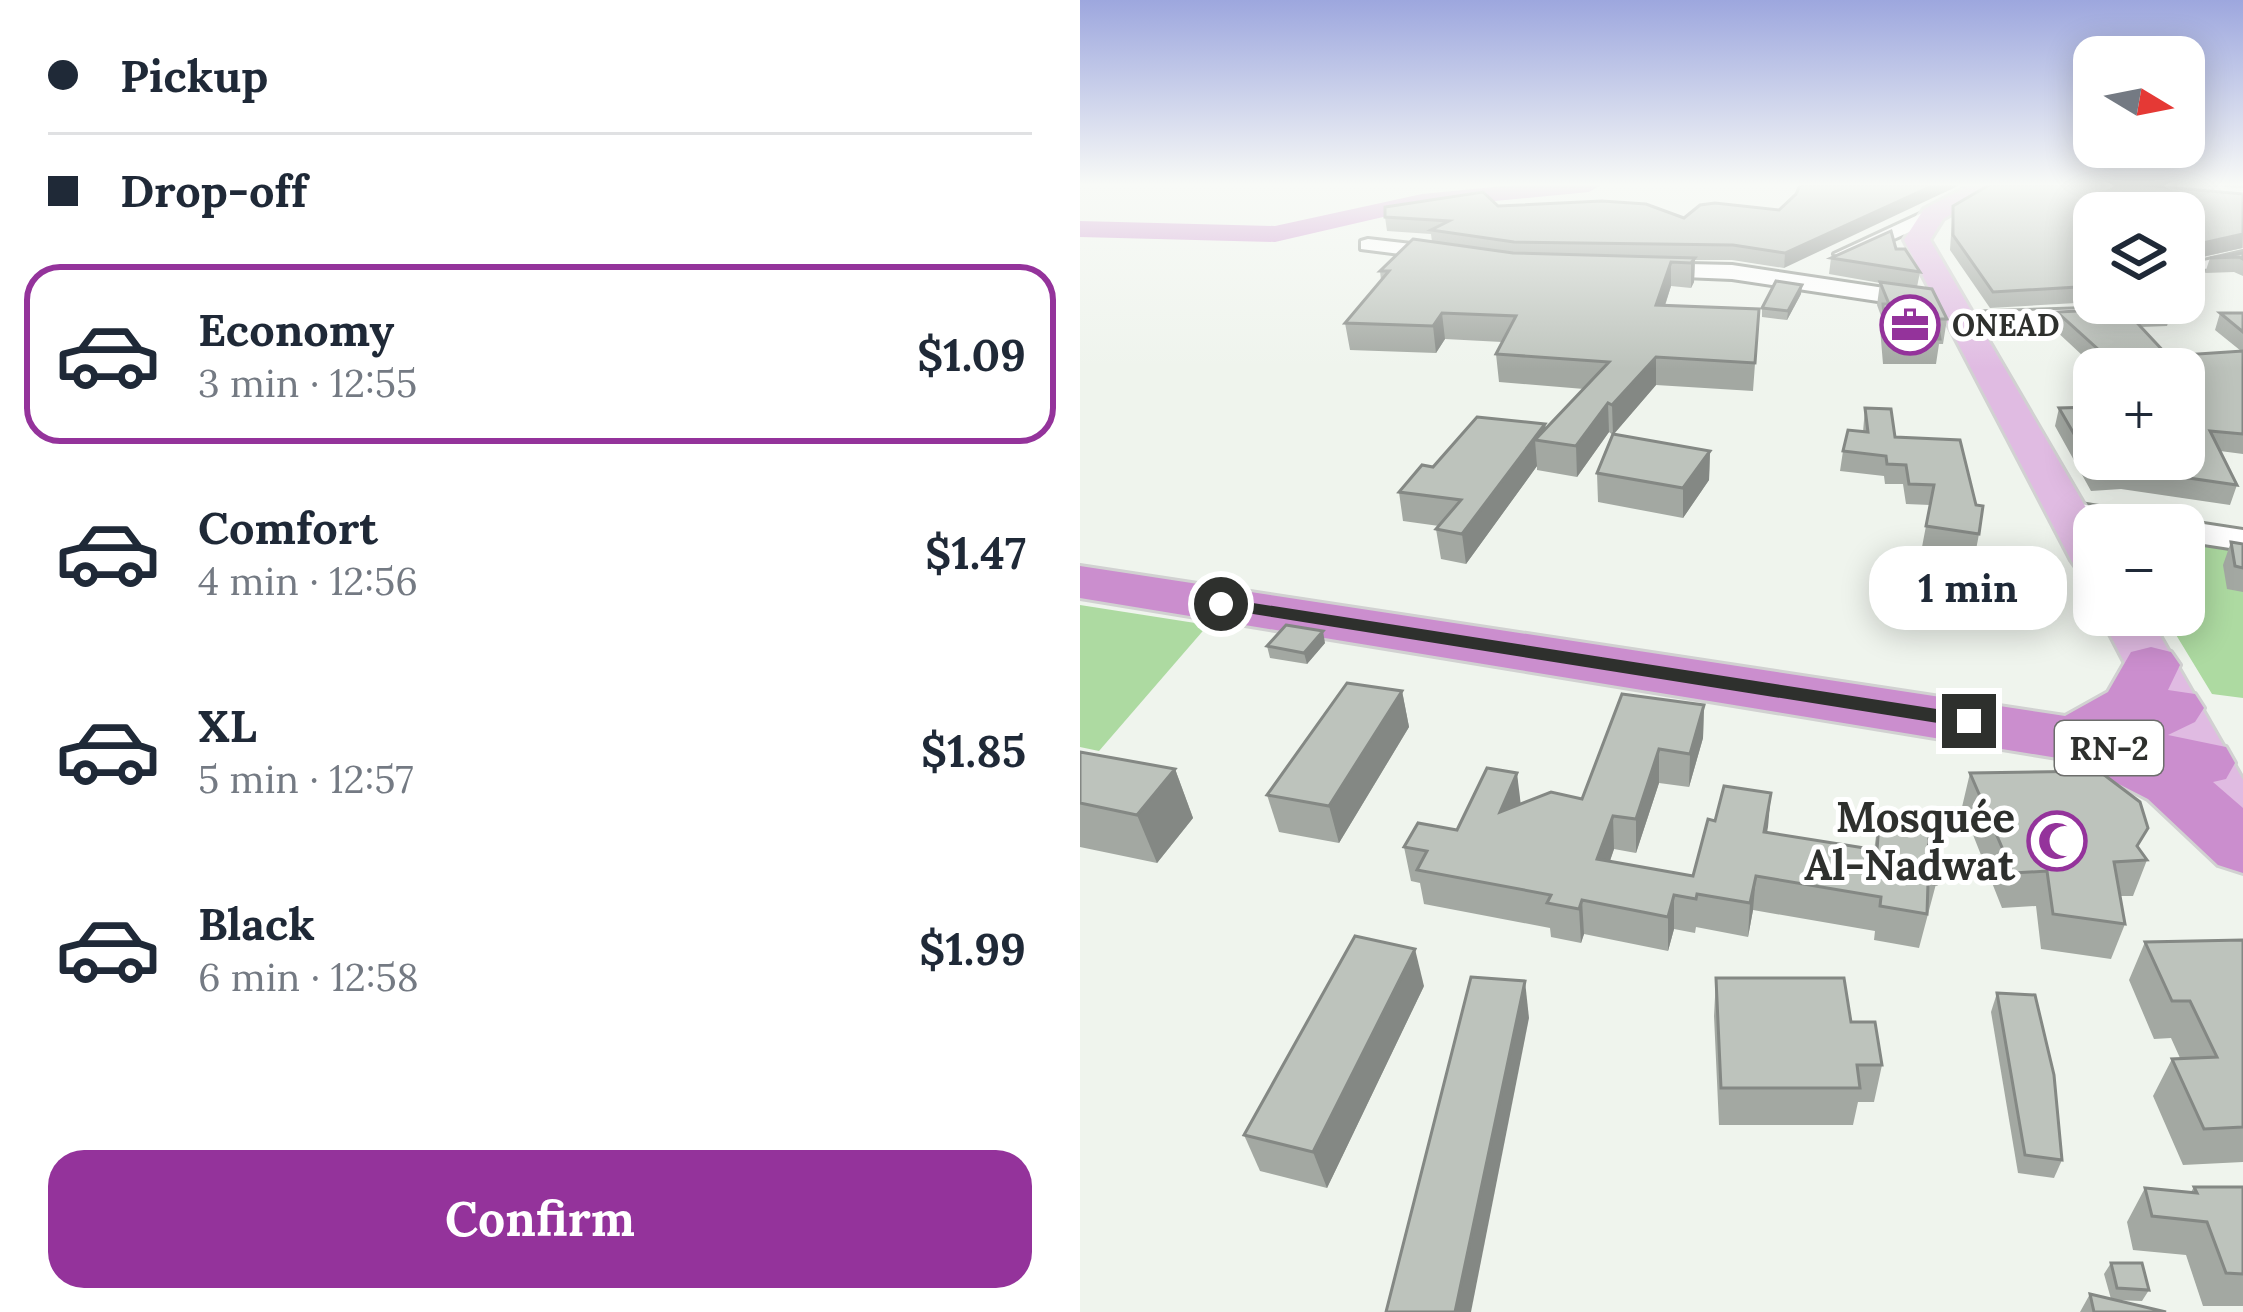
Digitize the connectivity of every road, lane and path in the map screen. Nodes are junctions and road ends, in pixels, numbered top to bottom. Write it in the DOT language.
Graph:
graph roads {
  1 [pos="1379,246"];
  2 [pos="1862,246"];
  3 [pos="1921,246"];
  4 [pos="1479,257"];
  5 [pos="2243,258"];
  6 [pos="2206,263"];
  7 [pos="1618,271"];
  8 [pos="1788,280"];
  9 [pos="1958,312"];
  10 [pos="2073,315"];
  11 [pos="2068,512"];
  12 [pos="2073,513"];
  13 [pos="2073,521"];
  14 [pos="2205,534"];
  15 [pos="2243,540"];
  16 [pos="1080,582"];
  17 [pos="2150,662"];
  18 [pos="2056,734"];
  19 [pos="2203,764"];
  20 [pos="2243,832"];
  21 [pos="2243,847"];
  1 -- 4 [label="street"];
  2 -- 8 [label="street"];
  3 -- 9 [label="main road"];
  5 -- 6 [label="street"];
  7 -- 8 [label="street"];
  8 -- 9 [label="street"];
  9 -- 10 [label="street"];
  9 -- 11 [label="main road"];
  11 -- 12 [label="street"];
  11 -- 13 [label="main road"];
  14 -- 15 [label="street"];
  16 -- 18 [label="highway, RN-2"];
  17 -- 18 [label="highway, RN-2"];
  17 -- 19 [label="main road"];
  18 -- 19 [label="highway, RN-2"];
  18 -- 21 [label="highway"];
  19 -- 20 [label="main road, RN-2"];
}
